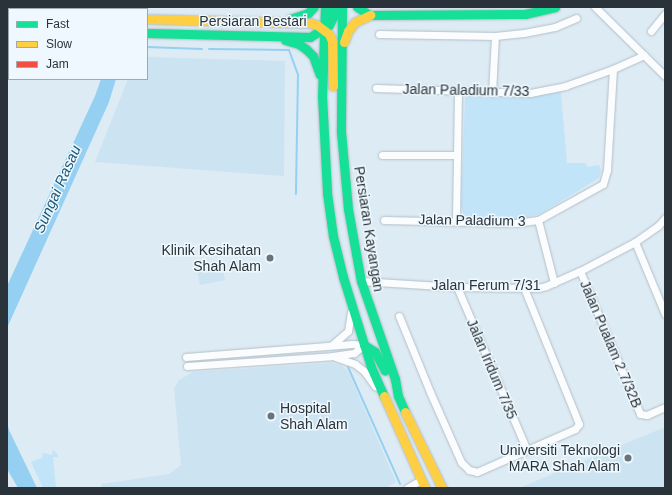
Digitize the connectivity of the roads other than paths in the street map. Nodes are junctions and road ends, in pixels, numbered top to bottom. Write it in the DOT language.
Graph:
graph roads {
  1 [pos="314,7"];
  2 [pos="325,7"];
  3 [pos="334,7"];
  4 [pos="342,7"];
  5 [pos="357,7"];
  6 [pos="555,7"];
  7 [pos="595,7"];
  8 [pos="665,14"];
  9 [pos="370,15"];
  10 [pos="576,18"];
  11 [pos="148,19"];
  12 [pos="247,22"];
  13 [pos="324,30"];
  14 [pos="651,31"];
  15 [pos="148,33"];
  16 [pos="379,34"];
  17 [pos="495,36"];
  18 [pos="267,37"];
  19 [pos="342,49"];
  20 [pos="644,55"];
  21 [pos="613,69"];
  22 [pos="665,76"];
  23 [pos="323,84"];
  24 [pos="376,88"];
  25 [pos="458,91"];
  26 [pos="492,93"];
  27 [pos="341,132"];
  28 [pos="382,154"];
  29 [pos="457,155"];
  30 [pos="665,218"];
  31 [pos="384,220"];
  32 [pos="456,220"];
  33 [pos="538,220"];
  34 [pos="634,242"];
  35 [pos="580,271"];
  36 [pos="361,281"];
  37 [pos="554,283"];
  38 [pos="457,287"];
  39 [pos="524,288"];
  40 [pos="349,298"];
  41 [pos="367,301"];
  42 [pos="665,314"];
  43 [pos="399,316"];
  44 [pos="364,345"];
  45 [pos="331,346"];
  46 [pos="332,356"];
  47 [pos="186,357"];
  48 [pos="187,366"];
  49 [pos="398,396"];
  50 [pos="386,403"];
  51 [pos="665,407"];
  52 [pos="527,450"];
  53 [pos="423,484"];
  54 [pos="407,488"];
  55 [pos="442,488"];
  1 -- 12 [label="main road"];
  2 -- 13 [label="main road"];
  3 -- 13 [label="main road"];
  4 -- 19 [label="main road, Persiaran Kayangan"];
  5 -- 9 [label="main road"];
  6 -- 9 [label="main road"];
  7 -- 20 [label="street"];
  8 -- 14 [label="street"];
  9 -- 19 [label="main road"];
  10 -- 17 [label="street"];
  11 -- 12 [label="main road, Persiaran Bestari"];
  12 -- 13 [label="main road, Persiaran Bestari"];
  13 -- 18 [label="main road, Persiaran Bestari"];
  13 -- 23 [label="main road"];
  13 -- 27 [label="main road"];
  15 -- 18 [label="main road, Persiaran Bestari"];
  16 -- 17 [label="street"];
  17 -- 26 [label="street"];
  18 -- 23 [label="main road"];
  19 -- 27 [label="main road, Persiaran Kayangan"];
  20 -- 21 [label="street, Jalan Paladium 7/33"];
  20 -- 22 [label="street"];
  21 -- 26 [label="street, Jalan Paladium 7/33"];
  21 -- 33 [label="street, Jalan Paladium 3"];
  23 -- 40 [label="main road"];
  24 -- 25 [label="street, Jalan Paladium 7/33"];
  25 -- 26 [label="street, Jalan Paladium 7/33"];
  25 -- 29 [label="street"];
  27 -- 36 [label="main road, Persiaran Kayangan"];
  28 -- 29 [label="street"];
  29 -- 32 [label="street"];
  30 -- 34 [label="street, Jalan Ferum 7/31"];
  31 -- 32 [label="street, Jalan Paladium 3"];
  32 -- 33 [label="street, Jalan Paladium 3"];
  33 -- 37 [label="street"];
  34 -- 35 [label="street, Jalan Ferum 7/31"];
  34 -- 42 [label="street"];
  35 -- 37 [label="street, Jalan Ferum 7/31"];
  35 -- 51 [label="street, Jalan Pualam 2 7/32B"];
  36 -- 38 [label="street, Jalan Ferum 7/31"];
  36 -- 41 [label="main road, Persiaran Kayangan"];
  37 -- 39 [label="street, Jalan Ferum 7/31"];
  38 -- 39 [label="street, Jalan Ferum 7/31"];
  38 -- 52 [label="street, Jalan Iridum 7/35"];
  39 -- 52 [label="street"];
  40 -- 44 [label="main road"];
  40 -- 45 [label="street"];
  41 -- 44 [label="main road"];
  41 -- 49 [label="main road, Persiaran Kayangan"];
  43 -- 52 [label="street"];
  44 -- 45 [label="street"];
  44 -- 46 [label="street"];
  44 -- 49 [label="main road"];
  44 -- 50 [label="main road"];
  45 -- 47 [label="street"];
  46 -- 48 [label="street"];
  46 -- 50 [label="street"];
  49 -- 55 [label="main road, Persiaran Kayangan"];
  50 -- 53 [label="main road"];
  53 -- 54 [label="street"];
}
